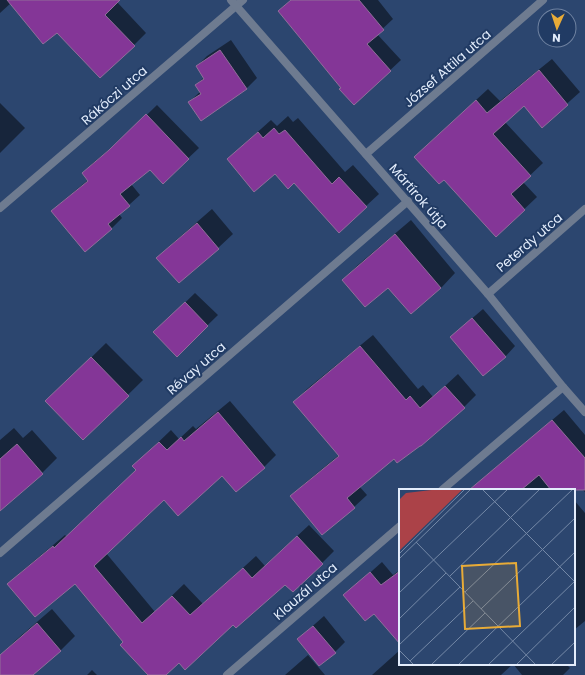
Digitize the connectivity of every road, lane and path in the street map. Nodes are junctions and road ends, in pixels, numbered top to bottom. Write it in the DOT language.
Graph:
graph roads {
  1 [pos="243,0"];
  2 [pos="543,0"];
  3 [pos="234,3"];
  4 [pos="366,154"];
  5 [pos="408,201"];
  6 [pos="0,208"];
  7 [pos="585,209"];
  8 [pos="488,294"];
  9 [pos="563,387"];
  10 [pos="585,412"];
  11 [pos="443,489"];
  12 [pos="399,527"];
  13 [pos="0,553"];
  14 [pos="227,675"];
  1 -- 3 [label="street, Rákóczi utca"];
  2 -- 4 [label="street, József Attila utca"];
  3 -- 4 [label="street, Mártírok útja"];
  3 -- 6 [label="street, Rákóczi utca"];
  4 -- 5 [label="street, Mártírok útja"];
  5 -- 8 [label="street, Mártírok útja"];
  5 -- 13 [label="street, Révay utca"];
  7 -- 8 [label="street, Peterdy utca"];
  8 -- 9 [label="street, Mártírok útja"];
  9 -- 10 [label="street, Mártírok útja"];
  9 -- 11 [label="street"];
  12 -- 14 [label="street, Klauzál utca"];
}
